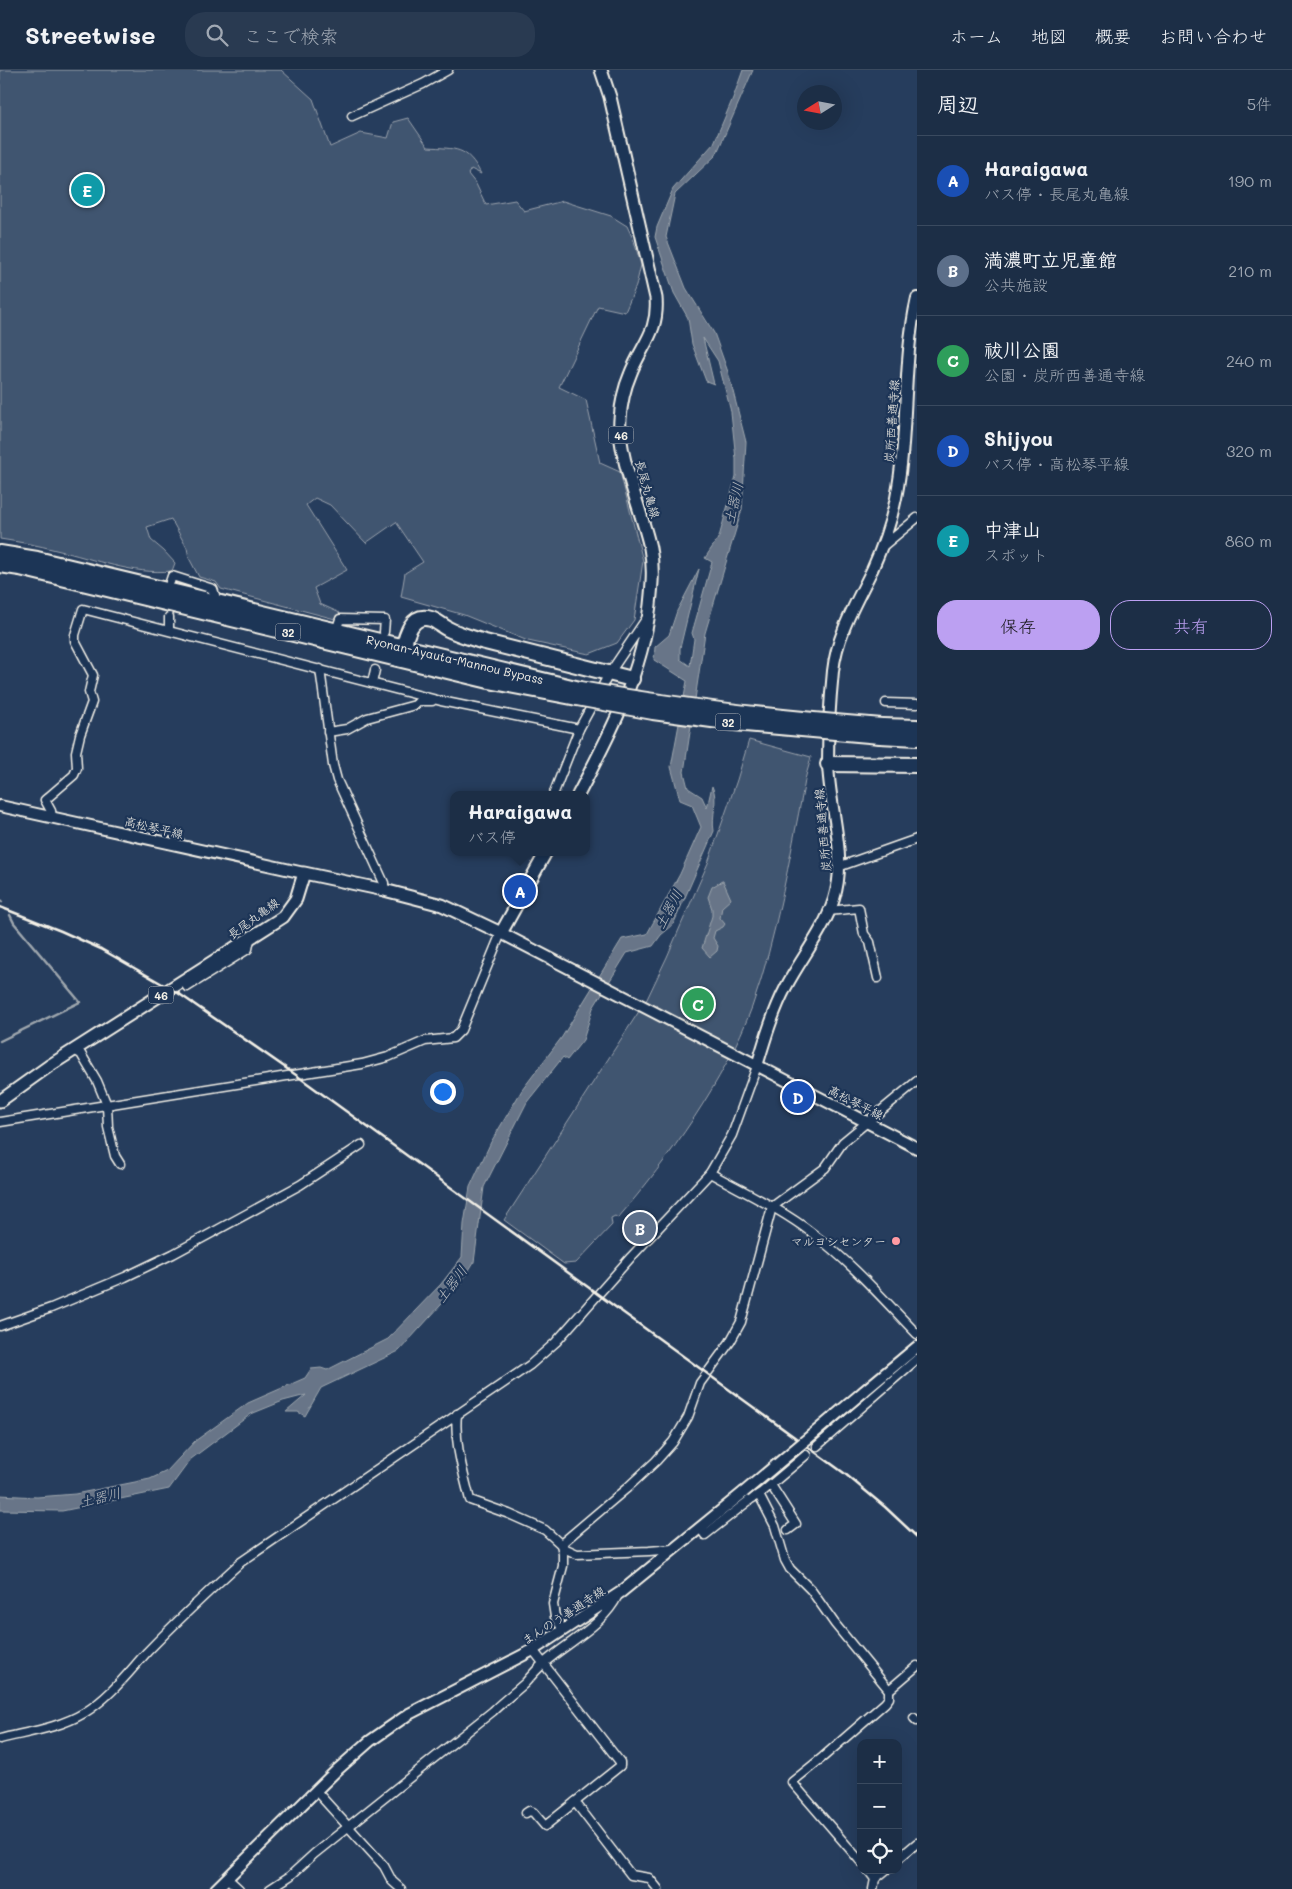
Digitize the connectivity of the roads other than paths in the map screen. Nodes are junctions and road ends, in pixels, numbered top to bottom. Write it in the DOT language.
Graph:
graph roads {
  1 [pos="448,70"];
  2 [pos="602,70"];
  3 [pos="352,116"];
  4 [pos="917,298"];
  5 [pos="912,354"];
  6 [pos="917,518"];
  7 [pos="882,548"];
  8 [pos="0,553"];
  9 [pos="0,565"];
  10 [pos="170,582"];
  11 [pos="211,607"];
  12 [pos="649,615"];
  13 [pos="169,617"];
  14 [pos="169,630"];
  15 [pos="336,631"];
  16 [pos="384,632"];
  17 [pos="402,653"];
  18 [pos="320,669"];
  19 [pos="375,670"];
  20 [pos="609,674"];
  21 [pos="632,679"];
  22 [pos="372,683"];
  23 [pos="441,701"];
  24 [pos="886,703"];
  25 [pos="917,704"];
  26 [pos="917,727"];
  27 [pos="579,729"];
  28 [pos="881,731"];
  29 [pos="328,732"];
  30 [pos="917,738"];
  31 [pos="828,764"];
  32 [pos="917,765"];
  33 [pos="555,791"];
  34 [pos="580,791"];
  35 [pos="0,806"];
  36 [pos="52,817"];
  37 [pos="917,839"];
  38 [pos="544,856"];
  39 [pos="838,867"];
  40 [pos="304,873"];
  41 [pos="384,890"];
  42 [pos="828,911"];
  43 [pos="505,936"];
  44 [pos="250,939"];
  45 [pos="878,978"];
  46 [pos="188,987"];
  47 [pos="74,1050"];
  48 [pos="757,1066"];
  49 [pos="917,1081"];
  50 [pos="0,1102"];
  51 [pos="107,1105"];
  52 [pos="867,1121"];
  53 [pos="0,1122"];
  54 [pos="361,1146"];
  55 [pos="917,1148"];
  56 [pos="120,1164"];
  57 [pos="710,1173"];
  58 [pos="772,1207"];
  59 [pos="0,1326"];
  60 [pos="917,1334"];
  61 [pos="917,1347"];
  62 [pos="917,1359"];
  63 [pos="457,1414"];
  64 [pos="817,1446"];
  65 [pos="806,1455"];
  66 [pos="771,1485"];
  67 [pos="759,1495"];
  68 [pos="792,1500"];
  69 [pos="784,1505"];
  70 [pos="700,1528"];
  71 [pos="788,1530"];
  72 [pos="560,1544"];
  73 [pos="675,1548"];
  74 [pos="618,1594"];
  75 [pos="563,1630"];
  76 [pos="533,1650"];
  77 [pos="543,1663"];
  78 [pos="917,1666"];
  79 [pos="889,1690"];
  80 [pos="0,1739"];
  81 [pos="316,1791"];
  82 [pos="575,1802"];
  83 [pos="526,1813"];
  84 [pos="349,1827"];
  85 [pos="917,1843"];
  86 [pos="902,1856"];
  87 [pos="857,1857"];
  88 [pos="871,1874"];
  89 [pos="881,1874"];
  90 [pos="228,1878"];
  91 [pos="875,1879"];
  92 [pos="216,1889"];
  93 [pos="239,1889"];
  94 [pos="270,1889"];
  95 [pos="401,1889"];
  96 [pos="658,1889"];
  97 [pos="873,1889"];
  1 -- 3 [label="street"];
  2 -- 12 [label="main road, 長尾丸亀線 / 46"];
  4 -- 5 [label="main road, 炭所西善通寺線"];
  5 -- 7 [label="main road, 炭所西善通寺線"];
  6 -- 7 [label="street"];
  7 -- 31 [label="main road, 炭所西善通寺線"];
  8 -- 11 [label="highway, Ryonan-Ayauta-Mannou Bypass / 32"];
  9 -- 11 [label="highway, Ryonan-Ayauta-Mannou Bypass / 32"];
  10 -- 11 [label="street"];
  11 -- 15 [label="highway, Ryonan-Ayauta-Mannou Bypass / 32"];
  11 -- 17 [label="highway, Ryonan-Ayauta-Mannou Bypass / 32"];
  12 -- 20 [label="street"];
  12 -- 21 [label="main road, 長尾丸亀線 / 46"];
  13 -- 14 [label="street"];
  14 -- 18 [label="street"];
  14 -- 36 [label="street"];
  15 -- 16 [label="street"];
  15 -- 17 [label="highway, Ryonan-Ayauta-Mannou Bypass / 32"];
  17 -- 20 [label="highway"];
  17 -- 28 [label="highway, Ryonan-Ayauta-Mannou Bypass / 32, bridge"];
  18 -- 22 [label="street"];
  18 -- 29 [label="street"];
  19 -- 22 [label="street"];
  20 -- 21 [label="highway"];
  20 -- 27 [label="street"];
  21 -- 34 [label="main road, 長尾丸亀線 / 46"];
  22 -- 23 [label="street"];
  23 -- 27 [label="street"];
  23 -- 29 [label="street"];
  24 -- 25 [label="street"];
  26 -- 28 [label="highway, Ryonan-Ayauta-Mannou Bypass / 32"];
  27 -- 33 [label="street"];
  28 -- 30 [label="highway, Ryonan-Ayauta-Mannou Bypass / 32"];
  29 -- 41 [label="street"];
  31 -- 32 [label="highway"];
  31 -- 39 [label="main road, 炭所西善通寺線"];
  35 -- 36 [label="main road, 高松琴平線"];
  36 -- 40 [label="main road, 高松琴平線"];
  37 -- 39 [label="street"];
  38 -- 43 [label="main road"];
  39 -- 42 [label="main road, 炭所西善通寺線"];
  40 -- 41 [label="main road"];
  40 -- 44 [label="main road, 長尾丸亀線 / 46"];
  41 -- 43 [label="main road"];
  42 -- 45 [label="street"];
  42 -- 48 [label="main road, 炭所西善通寺線"];
  43 -- 48 [label="main road"];
  43 -- 51 [label="street"];
  44 -- 46 [label="street"];
  44 -- 47 [label="main road, 長尾丸亀線 / 46"];
  47 -- 50 [label="main road, 長尾丸亀線 / 46"];
  47 -- 51 [label="street"];
  48 -- 52 [label="main road, 高松琴平線"];
  48 -- 57 [label="street"];
  49 -- 52 [label="street"];
  51 -- 53 [label="street"];
  51 -- 56 [label="street"];
  52 -- 55 [label="main road, 高松琴平線"];
  52 -- 58 [label="street"];
  54 -- 59 [label="street"];
  57 -- 58 [label="street"];
  57 -- 63 [label="street"];
  58 -- 60 [label="street"];
  58 -- 72 [label="street"];
  61 -- 70 [label="main road, まんのう善通寺線, bridge"];
  62 -- 64 [label="street"];
  63 -- 72 [label="street"];
  63 -- 80 [label="street"];
  65 -- 66 [label="street"];
  66 -- 67 [label="street"];
  66 -- 69 [label="street"];
  67 -- 70 [label="street"];
  67 -- 79 [label="street"];
  68 -- 69 [label="street"];
  69 -- 71 [label="street"];
  70 -- 73 [label="main road, まんのう善通寺線"];
  72 -- 73 [label="street"];
  72 -- 75 [label="street"];
  73 -- 74 [label="main road, まんのう善通寺線"];
  74 -- 75 [label="main road, まんのう善通寺線"];
  74 -- 77 [label="street"];
  75 -- 76 [label="main road, まんのう善通寺線"];
  76 -- 77 [label="street"];
  76 -- 81 [label="main road, まんのう善通寺線"];
  77 -- 82 [label="street"];
  77 -- 84 [label="street"];
  78 -- 79 [label="street"];
  79 -- 87 [label="street"];
  81 -- 84 [label="street"];
  81 -- 90 [label="main road, まんのう善通寺線"];
  82 -- 83 [label="street"];
  82 -- 96 [label="street"];
  84 -- 94 [label="street"];
  84 -- 95 [label="street"];
  85 -- 86 [label="street"];
  88 -- 91 [label="street"];
  89 -- 91 [label="street"];
  90 -- 92 [label="main road, まんのう善通寺線"];
  90 -- 93 [label="street"];
  91 -- 97 [label="street"];
}
